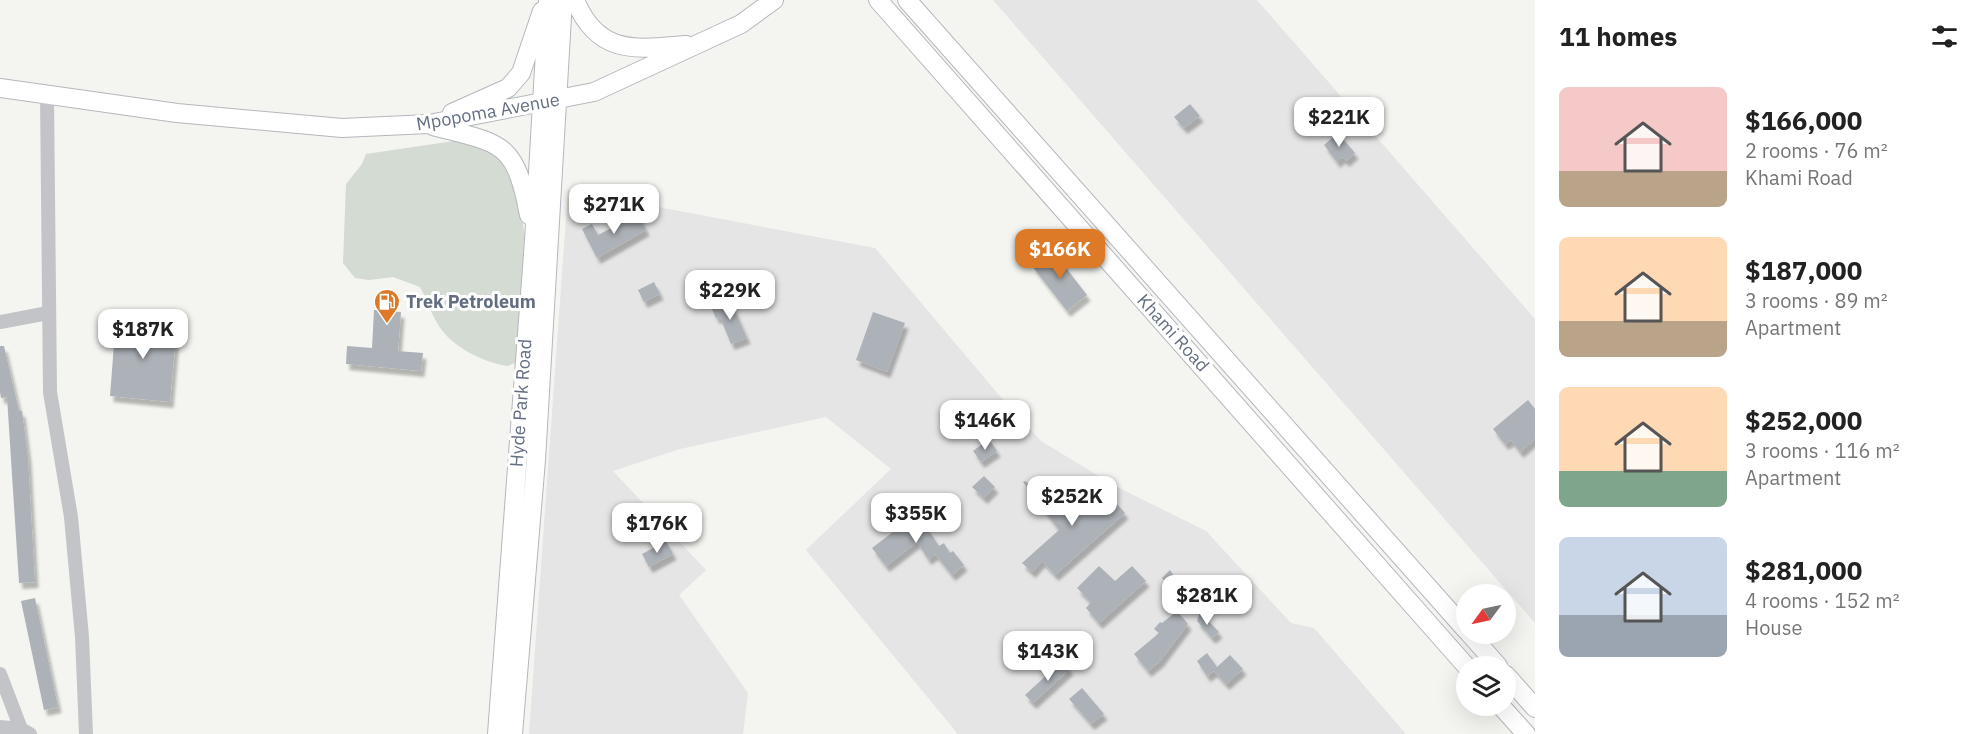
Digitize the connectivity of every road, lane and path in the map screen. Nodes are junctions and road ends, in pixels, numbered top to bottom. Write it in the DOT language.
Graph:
graph roads {
  1 [pos="547,0"];
  2 [pos="563,0"];
  3 [pos="575,0"];
  4 [pos="774,0"];
  5 [pos="878,0"];
  6 [pos="907,0"];
  7 [pos="696,44"];
  8 [pos="0,88"];
  9 [pos="47,95"];
  10 [pos="551,102"];
  11 [pos="429,124"];
  12 [pos="534,241"];
  13 [pos="48,313"];
  14 [pos="0,322"];
  15 [pos="1456,618"];
  16 [pos="1479,644"];
  17 [pos="1457,656"];
  18 [pos="1489,656"];
  19 [pos="0,674"];
  20 [pos="1516,686"];
  21 [pos="1535,708"];
  22 [pos="1510,716"];
  23 [pos="0,727"];
  24 [pos="26,731"];
  25 [pos="86,734"];
  26 [pos="497,734"];
  27 [pos="513,734"];
  28 [pos="1526,734"];
  1 -- 10 [label="street, Hyde Park Road"];
  1 -- 11 [label="street"];
  2 -- 10 [label="street, Hyde Park Road"];
  3 -- 7 [label="street"];
  4 -- 7 [label="street, Mpopoma Avenue"];
  5 -- 17 [label="street, Khami Road"];
  6 -- 15 [label="street, Khami Road"];
  7 -- 10 [label="street, Mpopoma Avenue"];
  8 -- 9 [label="street, Mpopoma Avenue"];
  9 -- 11 [label="street, Mpopoma Avenue"];
  9 -- 13 [label="street"];
  10 -- 11 [label="street, Mpopoma Avenue"];
  10 -- 12 [label="street, Hyde Park Road"];
  10 -- 27 [label="street, Hyde Park Road"];
  11 -- 12 [label="street"];
  12 -- 26 [label="street, Hyde Park Road"];
  13 -- 14 [label="street"];
  13 -- 25 [label="street"];
  16 -- 18 [label="street, Khami Road"];
  19 -- 24 [label="street"];
  20 -- 21 [label="street"];
  22 -- 28 [label="street"];
  23 -- 24 [label="street"];
}
